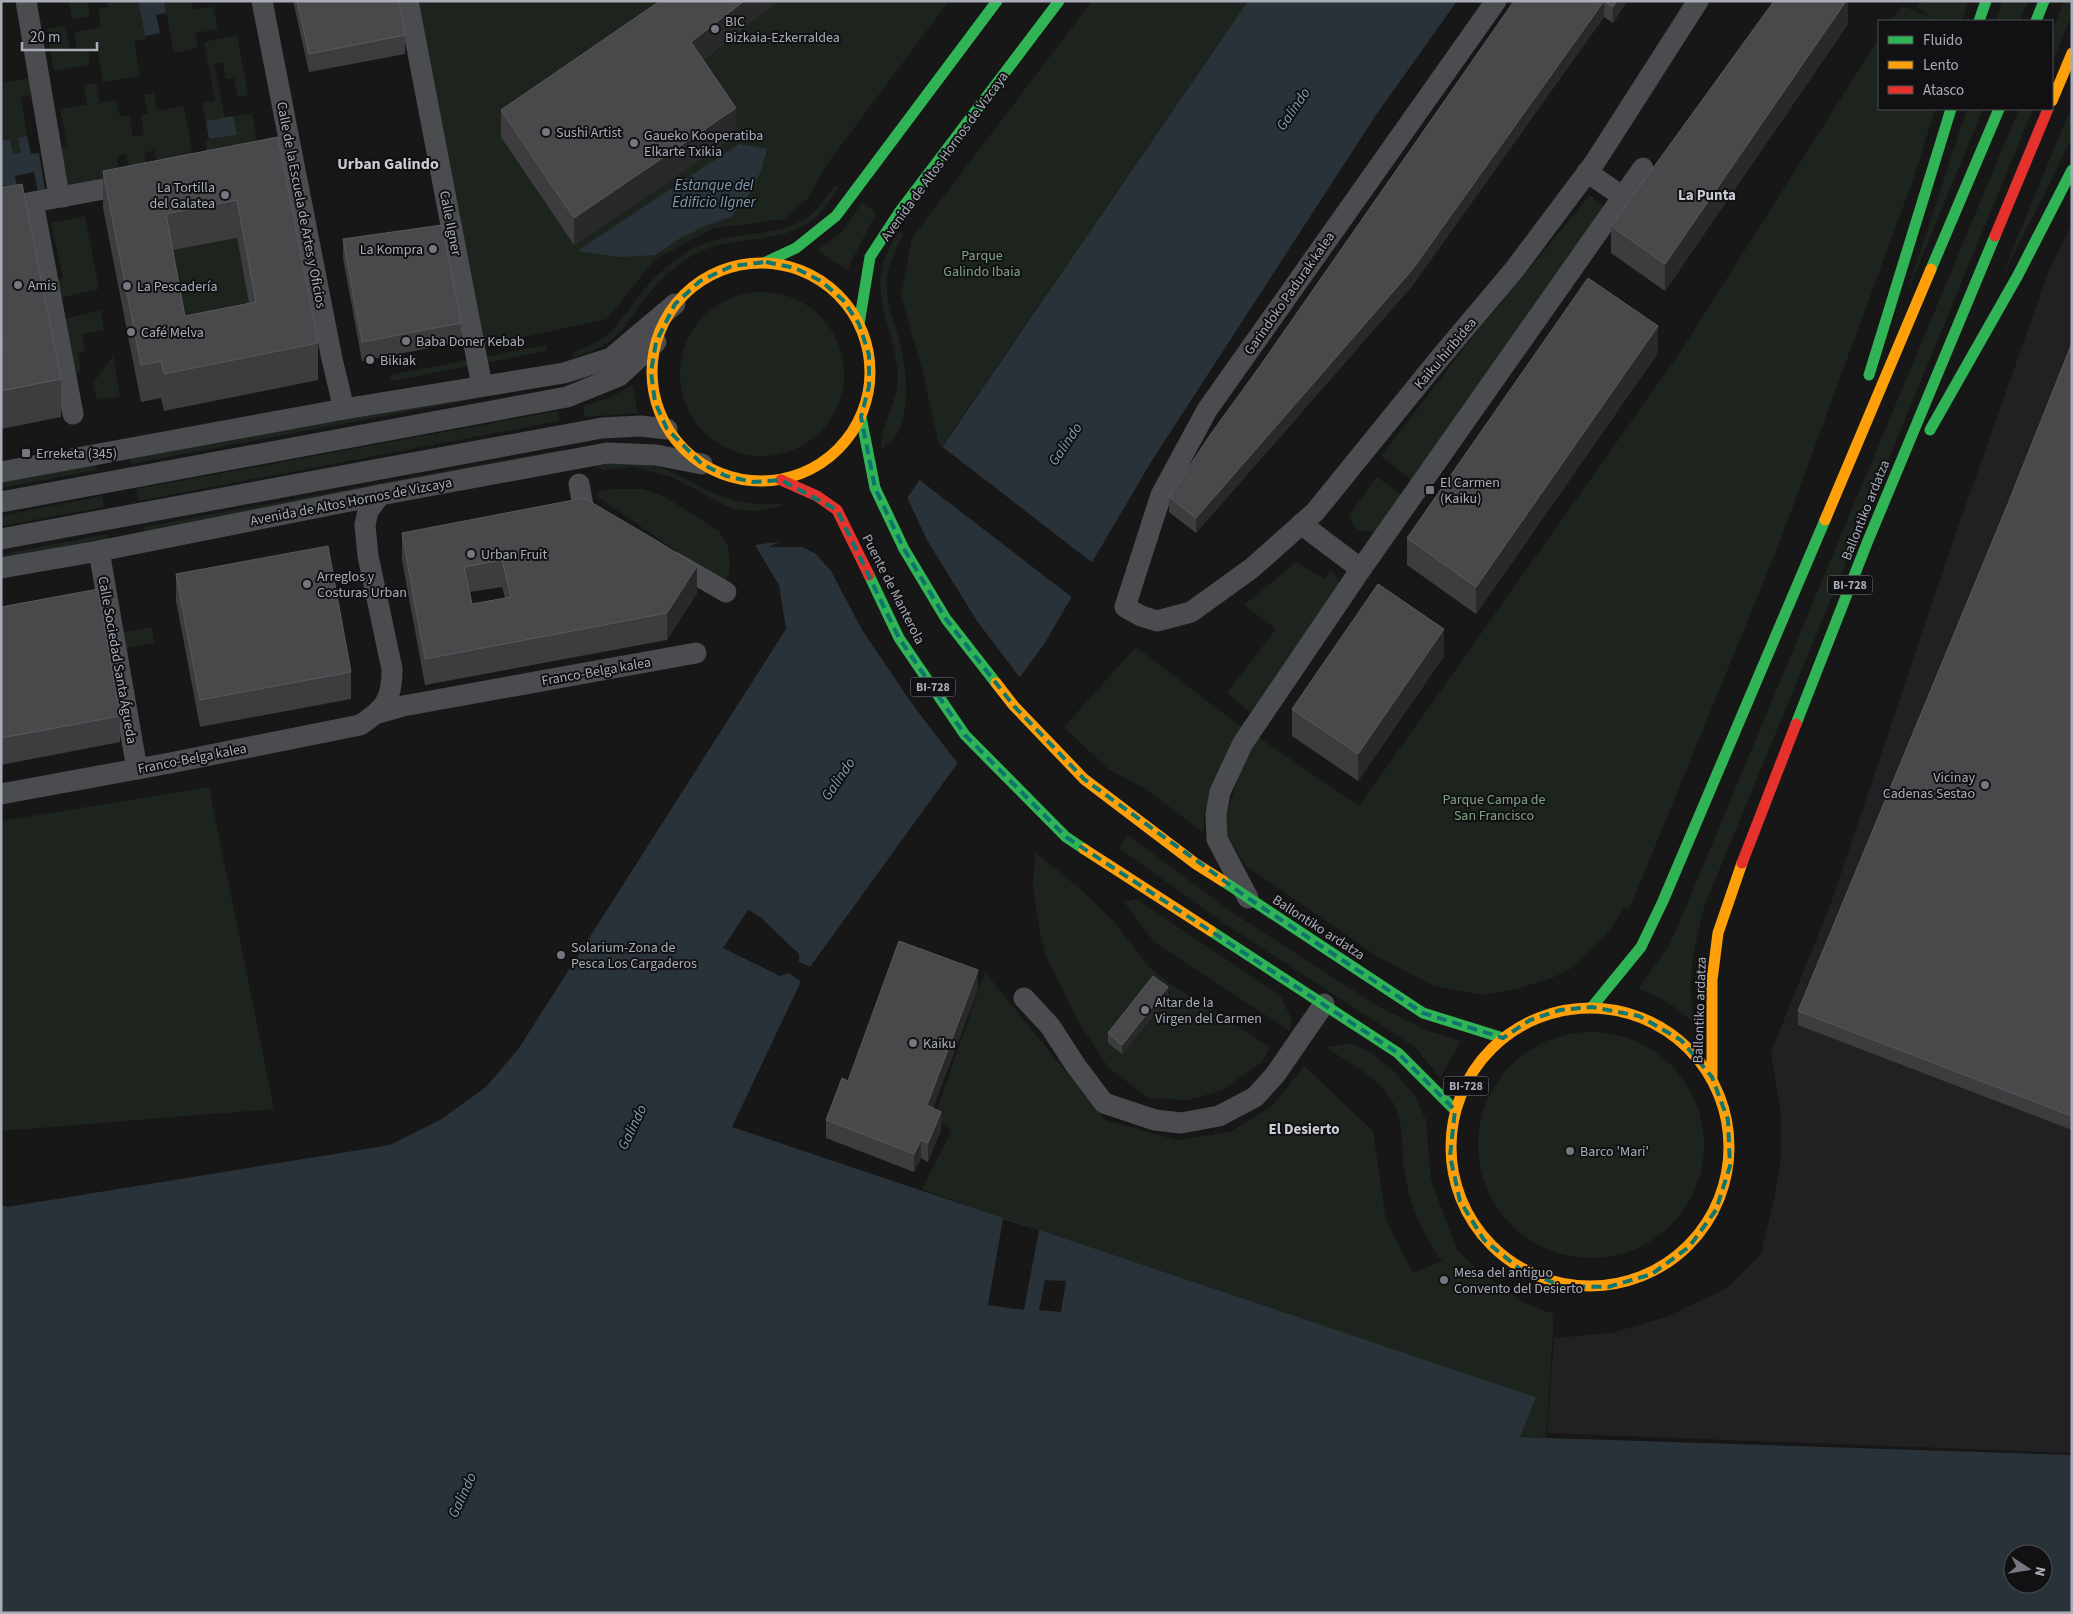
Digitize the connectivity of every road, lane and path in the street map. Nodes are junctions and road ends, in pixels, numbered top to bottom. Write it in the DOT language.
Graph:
graph roads {
  1 [pos="26,1"];
  2 [pos="262,1"];
  3 [pos="408,1"];
  4 [pos="997,1"];
  5 [pos="1059,1"];
  6 [pos="1496,1"];
  7 [pos="1698,1"];
  8 [pos="1986,1"];
  9 [pos="2044,1"];
  10 [pos="1979,20"];
  11 [pos="2036,20"];
  12 [pos="2072,53"];
  13 [pos="2053,98"];
  14 [pos="1951,110"];
  15 [pos="1999,110"];
  16 [pos="2048,110"];
  17 [pos="1643,168"];
  18 [pos="2072,170"];
  19 [pos="1587,172"];
  20 [pos="147,181"];
  21 [pos="63,197"];
  22 [pos="1623,197"];
  23 [pos="33,202"];
  24 [pos="1,208"];
  25 [pos="766,262"];
  26 [pos="675,304"];
  27 [pos="859,324"];
  28 [pos="656,342"];
  29 [pos="1866,385"];
  30 [pos="482,386"];
  31 [pos="344,409"];
  32 [pos="73,414"];
  33 [pos="1858,414"];
  34 [pos="860,417"];
  35 [pos="668,429"];
  36 [pos="1925,439"];
  37 [pos="1916,456"];
  38 [pos="702,464"];
  39 [pos="1,472"];
  40 [pos="781,480"];
  41 [pos="580,484"];
  42 [pos="380,495"];
  43 [pos="1,502"];
  44 [pos="1825,518"];
  45 [pos="1301,524"];
  46 [pos="618,530"];
  47 [pos="1,539"];
  48 [pos="1867,543"];
  49 [pos="98,551"];
  50 [pos="659,554"];
  51 [pos="1,568"];
  52 [pos="1361,569"];
  53 [pos="726,592"];
  54 [pos="1125,607"];
  55 [pos="696,653"];
  56 [pos="379,713"];
  57 [pos="137,769"];
  58 [pos="1,794"];
  59 [pos="1132,816"];
  60 [pos="1248,898"];
  61 [pos="1024,998"];
  62 [pos="1324,1004"];
  63 [pos="1592,1007"];
  64 [pos="1503,1038"];
  65 [pos="1712,1077"];
  66 [pos="1455,1110"];
  1 -- 21 [label="street"];
  2 -- 31 [label="street, Calle de la Escuela de Artes y Oficios"];
  3 -- 30 [label="street, Calle Ilgner"];
  4 -- 25 [label="main road"];
  5 -- 27 [label="main road, Avenida de Altos Hornos de Vizcaya"];
  6 -- 54 [label="street, Garindoko Padurak kalea"];
  7 -- 19 [label="street, Kaiku hiribidea"];
  8 -- 10 [label="main road"];
  9 -- 11 [label="main road"];
  12 -- 13 [label="main road"];
  14 -- 29 [label="main road"];
  15 -- 44 [label="main road"];
  16 -- 48 [label="main road, Ballontiko ardatza / BI-728"];
  17 -- 22 [label="street"];
  18 -- 36 [label="main road"];
  19 -- 22 [label="street"];
  19 -- 45 [label="street, Kaiku hiribidea"];
  20 -- 21 [label="street"];
  21 -- 23 [label="street"];
  22 -- 52 [label="street"];
  23 -- 24 [label="street"];
  23 -- 32 [label="street"];
  25 -- 26 [label="main road"];
  25 -- 27 [label="main road"];
  26 -- 28 [label="main road"];
  26 -- 30 [label="street"];
  27 -- 34 [label="main road"];
  28 -- 35 [label="main road"];
  28 -- 43 [label="street"];
  30 -- 31 [label="street"];
  31 -- 39 [label="street"];
  33 -- 44 [label="main road"];
  34 -- 40 [label="main road"];
  34 -- 59 [label="main road, Puente de Manterola"];
  35 -- 38 [label="main road"];
  35 -- 47 [label="street, Avenida de Altos Hornos de Vizcaya"];
  37 -- 48 [label="main road"];
  38 -- 40 [label="main road"];
  38 -- 42 [label="street, Avenida de Altos Hornos de Vizcaya"];
  40 -- 62 [label="main road, Puente de Manterola / BI-728"];
  41 -- 46 [label="street"];
  42 -- 49 [label="street, Avenida de Altos Hornos de Vizcaya"];
  42 -- 56 [label="street"];
  44 -- 63 [label="main road"];
  45 -- 52 [label="street"];
  45 -- 54 [label="street, Kaiku hiribidea"];
  48 -- 65 [label="main road, Ballontiko ardatza / BI-728"];
  49 -- 51 [label="street, Avenida de Altos Hornos de Vizcaya"];
  49 -- 57 [label="street, Calle Sociedad Santa Águeda"];
  50 -- 53 [label="street"];
  52 -- 60 [label="street"];
  55 -- 56 [label="street, Franco-Belga kalea"];
  56 -- 57 [label="street, Franco-Belga kalea"];
  57 -- 58 [label="street, Franco-Belga kalea"];
  59 -- 60 [label="main road, Ballontiko ardatza"];
  60 -- 64 [label="main road, Ballontiko ardatza"];
  61 -- 62 [label="street"];
  62 -- 66 [label="main road, BI-728"];
  63 -- 64 [label="main road, Ballontiko ardatza / BI-728"];
  63 -- 65 [label="main road, Ballontiko ardatza / BI-728"];
  64 -- 66 [label="main road, Ballontiko ardatza / BI-728"];
  65 -- 66 [label="main road, Ballontiko ardatza / BI-728"];
}
